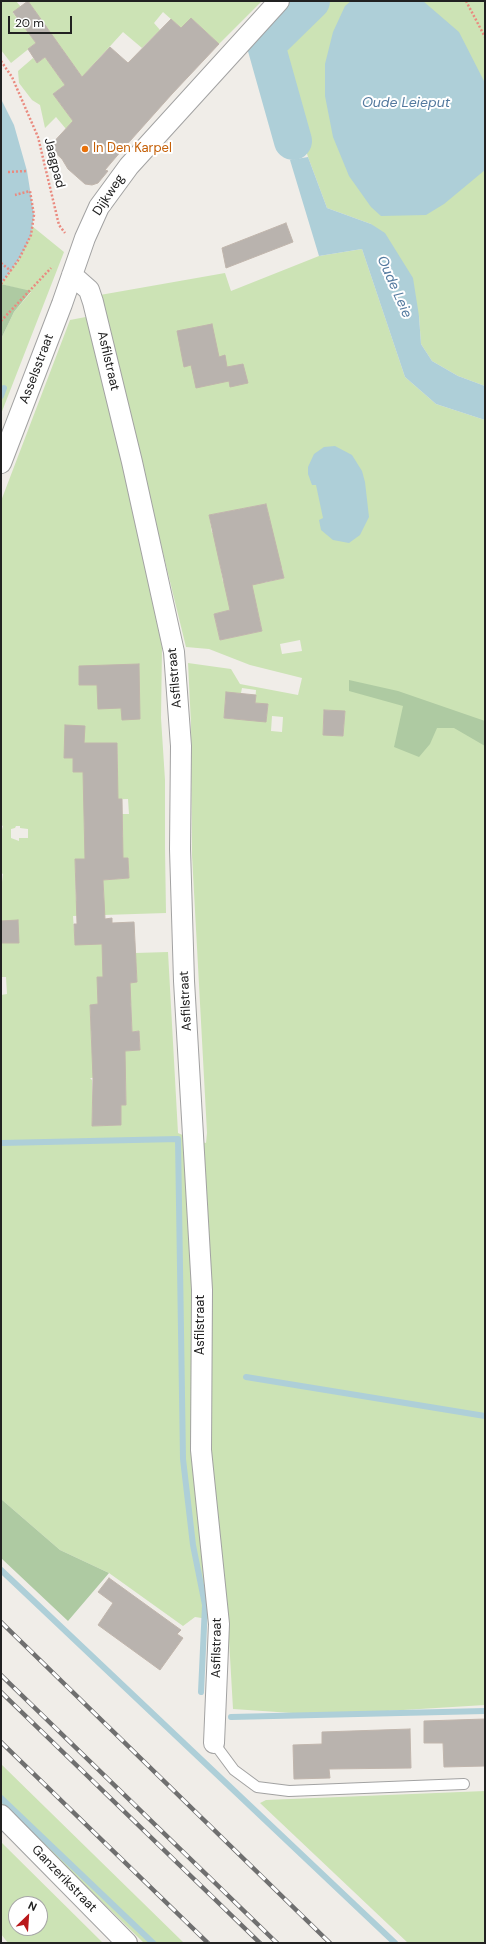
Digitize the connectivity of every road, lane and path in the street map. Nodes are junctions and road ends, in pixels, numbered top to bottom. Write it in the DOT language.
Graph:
graph roads {
  1 [pos="279,1"];
  2 [pos="466,1"];
  3 [pos="485,37"];
  4 [pos="1,61"];
  5 [pos="27,171"];
  6 [pos="8,172"];
  7 [pos="15,195"];
  8 [pos="67,235"];
  9 [pos="1,263"];
  10 [pos="11,271"];
  11 [pos="72,275"];
  12 [pos="1,284"];
  13 [pos="1,321"];
  14 [pos="1,463"];
  15 [pos="214,1743"];
  16 [pos="464,1784"];
  17 [pos="1,1815"];
  18 [pos="127,1943"];
  1 -- 11 [label="street, Dijkweg"];
  2 -- 3 [label="path"];
  4 -- 8 [label="path, Jaagpad"];
  5 -- 6 [label="path"];
  7 -- 10 [label="path"];
  9 -- 10 [label="path"];
  10 -- 12 [label="path"];
  11 -- 13 [label="path"];
  11 -- 14 [label="street, Asselsstraat"];
  11 -- 15 [label="street, Asfilstraat"];
  15 -- 16 [label="lane"];
  17 -- 18 [label="street, Ganzerikstraat"];
}
